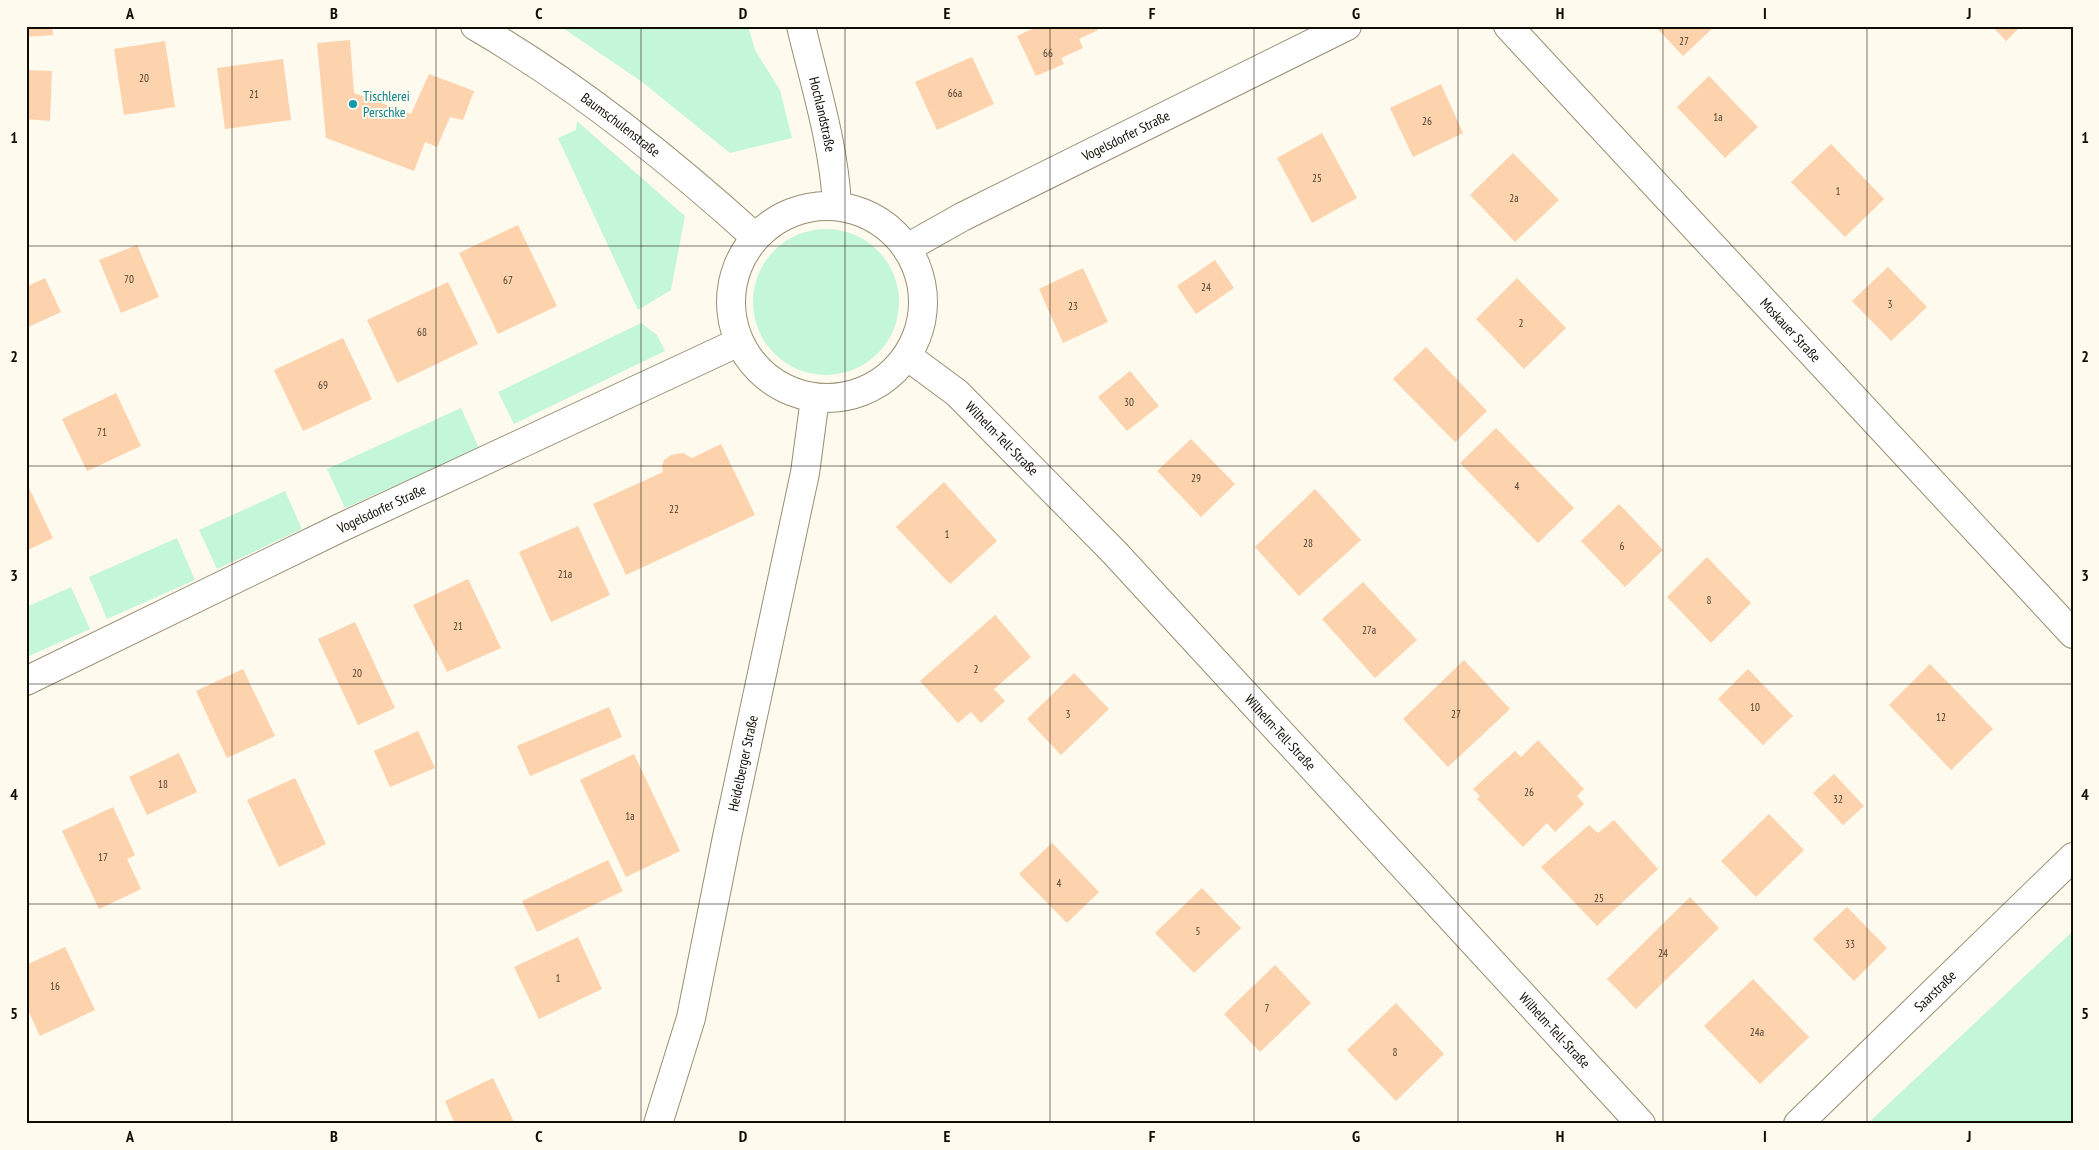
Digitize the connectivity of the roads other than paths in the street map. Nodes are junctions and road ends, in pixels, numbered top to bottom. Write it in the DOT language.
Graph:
graph roads {
  1 [pos="475,26"];
  2 [pos="800,26"];
  3 [pos="1348,26"];
  4 [pos="1508,26"];
  5 [pos="837,205"];
  6 [pos="755,237"];
  7 [pos="907,248"];
  8 [pos="739,342"];
  9 [pos="907,356"];
  10 [pos="815,398"];
  11 [pos="2073,634"];
  12 [pos="26,681"];
  13 [pos="2073,857"];
  14 [pos="658,1124"];
  15 [pos="1641,1124"];
  16 [pos="1798,1124"];
  1 -- 6 [label="street, Baumschulenstraße"];
  2 -- 5 [label="street, Hochlandstraße"];
  3 -- 7 [label="street, Vogelsdorfer Straße"];
  4 -- 11 [label="street, Moskauer Straße"];
  5 -- 6 [label="street"];
  5 -- 7 [label="street"];
  6 -- 8 [label="street"];
  7 -- 9 [label="street"];
  8 -- 10 [label="street"];
  8 -- 12 [label="street, Vogelsdorfer Straße"];
  9 -- 10 [label="street"];
  9 -- 15 [label="street, Wilhelm-Tell-Straße"];
  10 -- 14 [label="street, Heidelberger Straße"];
  13 -- 16 [label="street, Saarstraße"];
}
